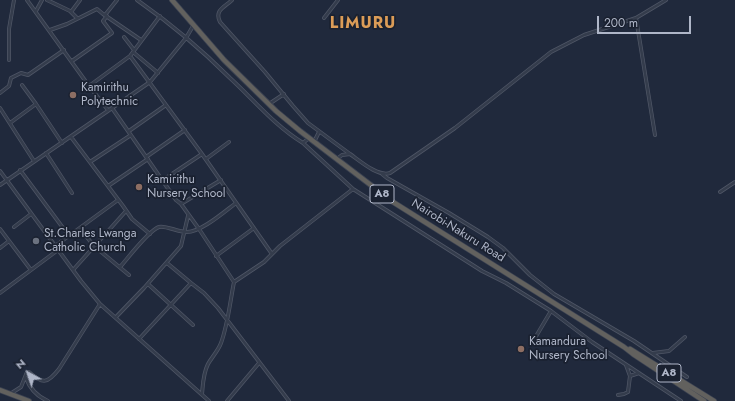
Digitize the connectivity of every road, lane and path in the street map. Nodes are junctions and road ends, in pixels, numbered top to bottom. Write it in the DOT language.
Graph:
graph roads {
  1 [pos="14,0"];
  2 [pos="28,0"];
  3 [pos="42,0"];
  4 [pos="47,0"];
  5 [pos="80,0"];
  6 [pos="116,0"];
  7 [pos="137,0"];
  8 [pos="172,0"];
  9 [pos="232,0"];
  10 [pos="338,0"];
  11 [pos="666,0"];
  12 [pos="36,11"];
  13 [pos="71,12"];
  14 [pos="106,16"];
  15 [pos="160,16"];
  16 [pos="77,18"];
  17 [pos="324,18"];
  18 [pos="636,18"];
  19 [pos="193,26"];
  20 [pos="50,30"];
  21 [pos="124,37"];
  22 [pos="186,38"];
  23 [pos="141,40"];
  24 [pos="64,50"];
  25 [pos="133,51"];
  26 [pos="130,56"];
  27 [pos="9,60"];
  28 [pos="72,61"];
  29 [pos="158,73"];
  30 [pos="150,82"];
  31 [pos="22,85"];
  32 [pos="89,86"];
  33 [pos="0,93"];
  34 [pos="284,94"];
  35 [pos="36,104"];
  36 [pos="269,104"];
  37 [pos="166,105"];
  38 [pos="112,108"];
  39 [pos="0,110"];
  40 [pos="108,110"];
  41 [pos="10,123"];
  42 [pos="184,130"];
  43 [pos="129,131"];
  44 [pos="319,132"];
  45 [pos="131,134"];
  46 [pos="654,135"];
  47 [pos="71,137"];
  48 [pos="309,138"];
  49 [pos="229,142"];
  50 [pos="314,142"];
  51 [pos="62,143"];
  52 [pos="303,143"];
  53 [pos="46,153"];
  54 [pos="202,154"];
  55 [pos="350,154"];
  56 [pos="147,158"];
  57 [pos="206,159"];
  58 [pos="337,160"];
  59 [pos="34,161"];
  60 [pos="90,162"];
  61 [pos="20,170"];
  62 [pos="0,171"];
  63 [pos="382,173"];
  64 [pos="163,180"];
  65 [pos="221,180"];
  66 [pos="6,181"];
  67 [pos="735,182"];
  68 [pos="0,185"];
  69 [pos="108,186"];
  70 [pos="353,189"];
  71 [pos="720,192"];
  72 [pos="72,193"];
  73 [pos="118,200"];
  74 [pos="236,203"];
  75 [pos="181,204"];
  76 [pos="126,211"];
  77 [pos="31,214"];
  78 [pos="188,215"];
  79 [pos="14,227"];
  80 [pos="254,228"];
  81 [pos="0,229"];
  82 [pos="199,229"];
  83 [pos="76,231"];
  84 [pos="185,232"];
  85 [pos="150,234"];
  86 [pos="69,236"];
  87 [pos="9,241"];
  88 [pos="55,246"];
  89 [pos="94,246"];
  90 [pos="0,248"];
  91 [pos="58,250"];
  92 [pos="272,254"];
  93 [pos="216,256"];
  94 [pos="167,263"];
  95 [pos="120,267"];
  96 [pos="31,270"];
  97 [pos="73,270"];
  98 [pos="129,275"];
  99 [pos="191,282"];
  100 [pos="234,282"];
  101 [pos="148,284"];
  102 [pos="0,293"];
  103 [pos="554,294"];
  104 [pos="550,300"];
  105 [pos="100,304"];
  106 [pos="171,304"];
  107 [pos="551,311"];
  108 [pos="116,317"];
  109 [pos="227,319"];
  110 [pos="193,325"];
  111 [pos="685,337"];
  112 [pos="535,338"];
  113 [pos="139,339"];
  114 [pos="624,346"];
  115 [pos="652,353"];
  116 [pos="259,363"];
  117 [pos="626,365"];
  118 [pos="639,373"];
  119 [pos="630,376"];
  120 [pos="25,377"];
  121 [pos="687,377"];
  122 [pos="0,390"];
  123 [pos="10,394"];
  124 [pos="202,395"];
  125 [pos="618,395"];
  126 [pos="29,401"];
  127 [pos="48,401"];
  128 [pos="209,401"];
  129 [pos="227,401"];
  130 [pos="289,401"];
  131 [pos="681,401"];
  132 [pos="704,401"];
  133 [pos="714,401"];
  1 -- 27 [label="street"];
  2 -- 12 [label="street"];
  3 -- 12 [label="street"];
  4 -- 13 [label="street"];
  5 -- 13 [label="street"];
  6 -- 14 [label="street"];
  7 -- 15 [label="street"];
  8 -- 19 [label="highway, Nairobi-Nakuru Road / A8"];
  9 -- 34 [label="street"];
  10 -- 17 [label="street"];
  11 -- 18 [label="street"];
  12 -- 20 [label="street"];
  13 -- 16 [label="street"];
  14 -- 16 [label="street"];
  14 -- 23 [label="street"];
  14 -- 28 [label="street"];
  15 -- 22 [label="street"];
  15 -- 23 [label="street"];
  16 -- 20 [label="street"];
  18 -- 46 [label="street"];
  18 -- 63 [label="street"];
  19 -- 22 [label="street"];
  19 -- 36 [label="highway, Nairobi-Nakuru Road / A8"];
  20 -- 24 [label="street"];
  21 -- 25 [label="street"];
  22 -- 29 [label="street"];
  22 -- 52 [label="street"];
  23 -- 25 [label="street"];
  24 -- 28 [label="street"];
  24 -- 33 [label="street"];
  25 -- 26 [label="street"];
  25 -- 29 [label="street"];
  26 -- 30 [label="street"];
  26 -- 32 [label="street"];
  28 -- 32 [label="street"];
  29 -- 30 [label="street"];
  30 -- 37 [label="street"];
  30 -- 38 [label="street"];
  31 -- 35 [label="street"];
  32 -- 40 [label="street"];
  34 -- 36 [label="street"];
  34 -- 44 [label="street"];
  35 -- 41 [label="street"];
  35 -- 51 [label="street"];
  36 -- 48 [label="highway, Nairobi-Nakuru Road / A8"];
  37 -- 42 [label="street"];
  37 -- 43 [label="street"];
  38 -- 40 [label="street"];
  38 -- 43 [label="street"];
  39 -- 41 [label="street"];
  40 -- 47 [label="street"];
  41 -- 59 [label="street"];
  42 -- 54 [label="street"];
  42 -- 56 [label="street"];
  43 -- 45 [label="street"];
  44 -- 50 [label="street"];
  44 -- 55 [label="street"];
  45 -- 56 [label="street"];
  45 -- 60 [label="street"];
  47 -- 51 [label="street"];
  47 -- 60 [label="street"];
  48 -- 50 [label="highway, Nairobi-Nakuru Road / A8"];
  48 -- 52 [label="street"];
  49 -- 57 [label="street"];
  50 -- 58 [label="highway, Nairobi-Nakuru Road / A8"];
  51 -- 53 [label="street"];
  52 -- 70 [label="street"];
  53 -- 59 [label="street"];
  53 -- 72 [label="street"];
  54 -- 57 [label="street"];
  54 -- 64 [label="street"];
  55 -- 58 [label="street"];
  55 -- 63 [label="street"];
  56 -- 64 [label="street"];
  56 -- 69 [label="street"];
  57 -- 65 [label="street"];
  58 -- 104 [label="highway, Nairobi-Nakuru Road / A8"];
  59 -- 61 [label="street"];
  60 -- 69 [label="street"];
  61 -- 66 [label="street"];
  61 -- 86 [label="street"];
  62 -- 66 [label="street"];
  63 -- 103 [label="street"];
  64 -- 75 [label="street"];
  65 -- 74 [label="street"];
  65 -- 75 [label="street"];
  66 -- 68 [label="street"];
  66 -- 77 [label="street"];
  67 -- 71 [label="street"];
  69 -- 73 [label="street"];
  70 -- 92 [label="street"];
  70 -- 107 [label="street"];
  73 -- 76 [label="street"];
  73 -- 83 [label="street"];
  74 -- 80 [label="street"];
  74 -- 82 [label="street"];
  75 -- 78 [label="street"];
  76 -- 85 [label="street"];
  76 -- 89 [label="street"];
  77 -- 79 [label="street"];
  77 -- 88 [label="street"];
  78 -- 82 [label="street"];
  78 -- 84 [label="street"];
  80 -- 92 [label="street"];
  80 -- 93 [label="street"];
  81 -- 87 [label="street"];
  82 -- 84 [label="street"];
  82 -- 93 [label="street"];
  83 -- 86 [label="street"];
  83 -- 89 [label="street"];
  84 -- 85 [label="street"];
  84 -- 94 [label="street"];
  85 -- 95 [label="street"];
  86 -- 88 [label="street"];
  87 -- 90 [label="street"];
  87 -- 96 [label="street"];
  88 -- 91 [label="street"];
  89 -- 95 [label="street"];
  89 -- 97 [label="street"];
  91 -- 96 [label="street"];
  91 -- 97 [label="street"];
  92 -- 100 [label="street"];
  93 -- 100 [label="street"];
  94 -- 99 [label="street"];
  94 -- 101 [label="street"];
  95 -- 98 [label="street"];
  96 -- 102 [label="street"];
  97 -- 105 [label="street"];
  99 -- 106 [label="street"];
  99 -- 109 [label="street"];
  100 -- 109 [label="street"];
  101 -- 106 [label="street"];
  101 -- 108 [label="street"];
  103 -- 104 [label="street"];
  103 -- 115 [label="street"];
  104 -- 114 [label="highway, Nairobi-Nakuru Road / A8"];
  105 -- 108 [label="street"];
  105 -- 120 [label="street"];
  106 -- 110 [label="street"];
  106 -- 113 [label="street"];
  107 -- 112 [label="street"];
  107 -- 117 [label="street"];
  108 -- 113 [label="street"];
  109 -- 116 [label="street"];
  109 -- 124 [label="street"];
  111 -- 115 [label="street"];
  113 -- 124 [label="street"];
  114 -- 132 [label="highway, Nairobi-Nakuru Road / A8"];
  114 -- 133 [label="highway, Nairobi-Nakuru Road / A8"];
  115 -- 121 [label="street"];
  116 -- 129 [label="street"];
  116 -- 130 [label="street"];
  117 -- 118 [label="street"];
  117 -- 119 [label="street"];
  118 -- 119 [label="street"];
  118 -- 131 [label="street"];
  119 -- 125 [label="street"];
  120 -- 123 [label="street"];
  120 -- 127 [label="street"];
  122 -- 123 [label="highway"];
  123 -- 126 [label="highway"];
  124 -- 128 [label="street"];
}
